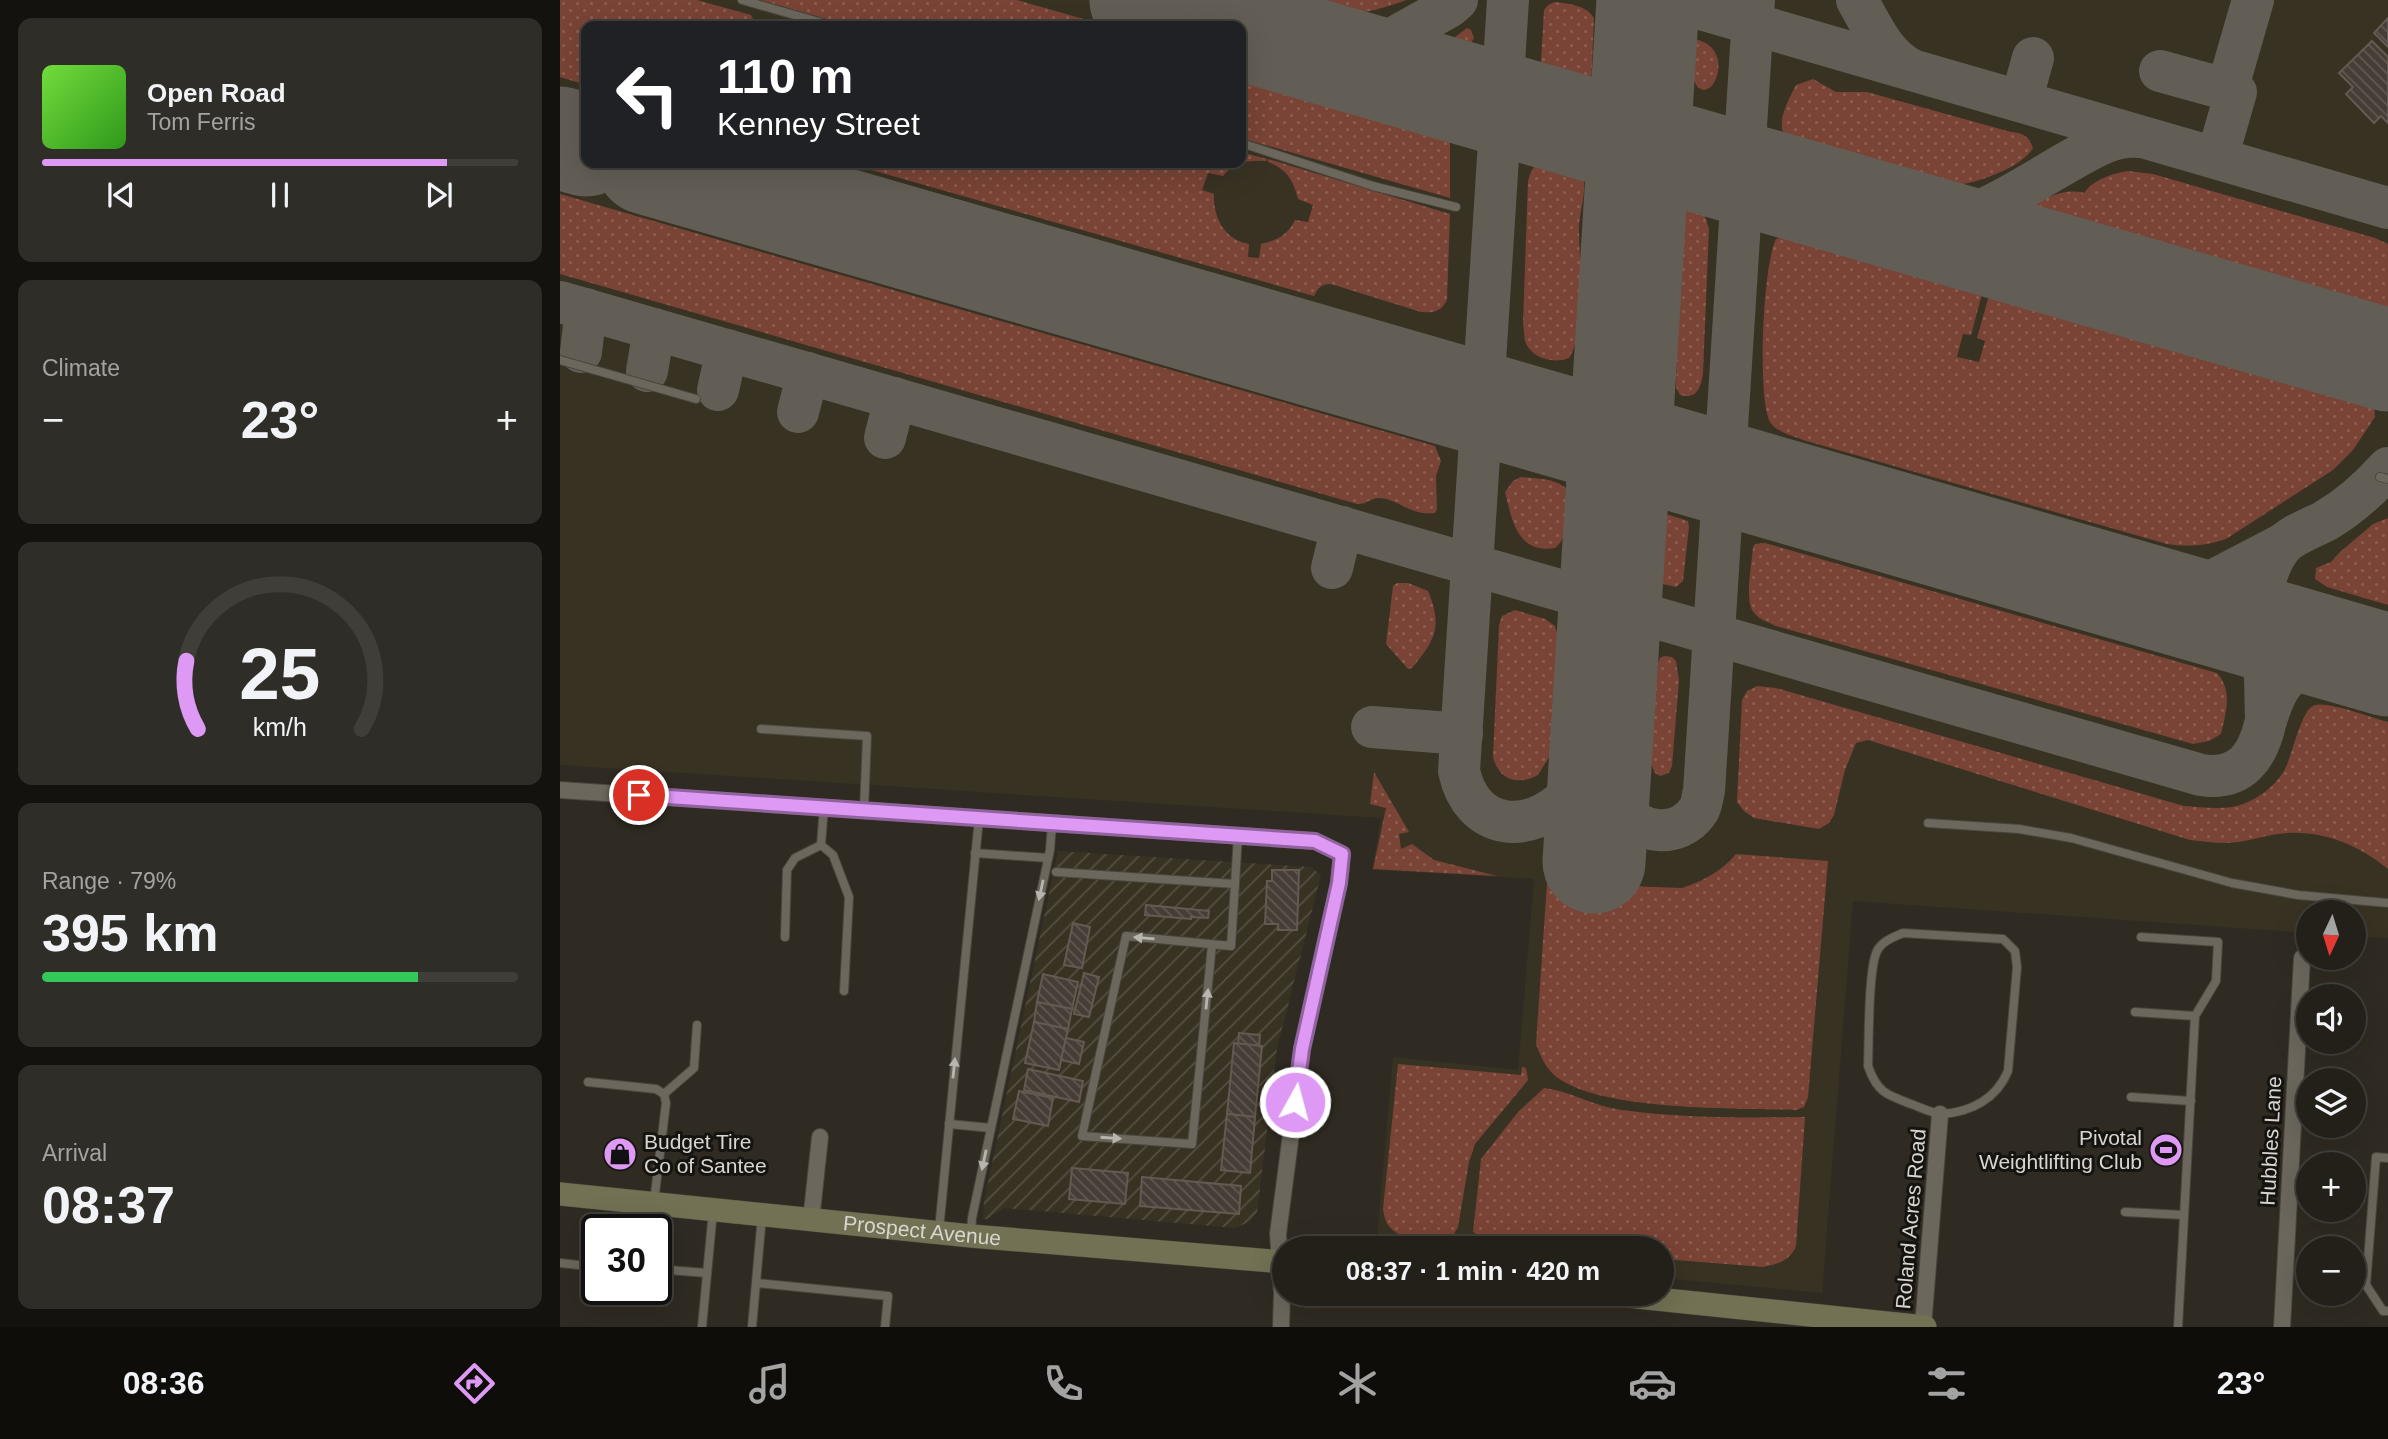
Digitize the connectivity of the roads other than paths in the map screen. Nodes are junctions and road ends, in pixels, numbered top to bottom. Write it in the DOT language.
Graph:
graph roads {
  1 [pos="742,0"];
  2 [pos="816,21"];
  3 [pos="1246,146"];
  4 [pos="1456,207"];
  5 [pos="560,360"];
  6 [pos="696,399"];
  7 [pos="761,730"];
  8 [pos="560,790"];
  9 [pos="824,807"];
  10 [pos="864,810"];
  11 [pos="979,818"];
  12 [pos="1052,823"];
  13 [pos="1928,823"];
  14 [pos="1238,835"];
  15 [pos="821,845"];
  16 [pos="975,853"];
  17 [pos="1048,859"];
  18 [pos="1056,872"];
  19 [pos="1236,884"];
  20 [pos="2388,904"];
  21 [pos="785,937"];
  22 [pos="2141,937"];
  23 [pos="1212,944"];
  24 [pos="2301,970"];
  25 [pos="844,991"];
  26 [pos="2135,1012"];
  27 [pos="2195,1016"];
  28 [pos="697,1025"];
  29 [pos="587,1082"];
  30 [pos="664,1094"];
  31 [pos="2130,1097"];
  32 [pos="2191,1101"];
  33 [pos="1940,1114"];
  34 [pos="949,1124"];
  35 [pos="991,1128"];
  36 [pos="820,1137"];
  37 [pos="2388,1158"];
  38 [pos="560,1194"];
  39 [pos="654,1205"];
  40 [pos="713,1211"];
  41 [pos="2125,1212"];
  42 [pos="2184,1215"];
  43 [pos="762,1216"];
  44 [pos="811,1221"];
  45 [pos="938,1233"];
  46 [pos="971,1236"];
  47 [pos="1278,1236"];
  48 [pos="1272,1260"];
  49 [pos="560,1263"];
  50 [pos="581,1265"];
  51 [pos="672,1270"];
  52 [pos="707,1273"];
  53 [pos="756,1283"];
  54 [pos="1674,1302"];
  55 [pos="1281,1306"];
  56 [pos="2388,1311"];
  57 [pos="1823,1321"];
  58 [pos="702,1327"];
  59 [pos="752,1327"];
  60 [pos="885,1327"];
  61 [pos="1280,1327"];
  62 [pos="1924,1327"];
  63 [pos="2178,1327"];
  64 [pos="2282,1327"];
  1 -- 2 [label="lane"];
  3 -- 4 [label="lane"];
  5 -- 6 [label="lane"];
  7 -- 10 [label="lane"];
  8 -- 9 [label="street"];
  9 -- 10 [label="street"];
  9 -- 15 [label="lane"];
  10 -- 11 [label="street"];
  11 -- 12 [label="street"];
  11 -- 16 [label="lane"];
  12 -- 14 [label="street"];
  12 -- 17 [label="lane"];
  13 -- 20 [label="lane"];
  14 -- 19 [label="lane"];
  14 -- 47 [label="street"];
  15 -- 21 [label="lane"];
  15 -- 25 [label="lane"];
  16 -- 17 [label="lane"];
  34 -- 16 [label="lane, one-way"];
  17 -- 35 [label="lane, one-way"];
  18 -- 19 [label="lane"];
  19 -- 23 [label="lane"];
  22 -- 27 [label="lane"];
  23 -- 23 [label="lane, one-way"];
  24 -- 64 [label="street, Hubbles Lane"];
  26 -- 27 [label="lane"];
  27 -- 32 [label="lane"];
  28 -- 30 [label="lane"];
  29 -- 30 [label="lane"];
  30 -- 39 [label="lane"];
  31 -- 32 [label="lane"];
  32 -- 42 [label="lane"];
  33 -- 33 [label="lane"];
  33 -- 62 [label="street, Roland Acres Road"];
  34 -- 35 [label="lane"];
  34 -- 45 [label="lane"];
  35 -- 46 [label="lane, one-way"];
  36 -- 44 [label="street"];
  37 -- 56 [label="lane"];
  38 -- 39 [label="main road, Prospect Avenue"];
  39 -- 40 [label="main road, Prospect Avenue"];
  40 -- 43 [label="main road, Prospect Avenue"];
  40 -- 52 [label="lane"];
  41 -- 42 [label="lane"];
  42 -- 63 [label="lane"];
  43 -- 44 [label="main road, Prospect Avenue"];
  43 -- 53 [label="lane"];
  44 -- 45 [label="main road, Prospect Avenue"];
  45 -- 46 [label="main road, Prospect Avenue"];
  46 -- 48 [label="main road, Prospect Avenue"];
  49 -- 50 [label="lane"];
  51 -- 52 [label="lane"];
  52 -- 58 [label="lane"];
  53 -- 59 [label="lane"];
  53 -- 60 [label="lane"];
  54 -- 57 [label="main road"];
  55 -- 61 [label="street"];
  57 -- 62 [label="main road"];
}
